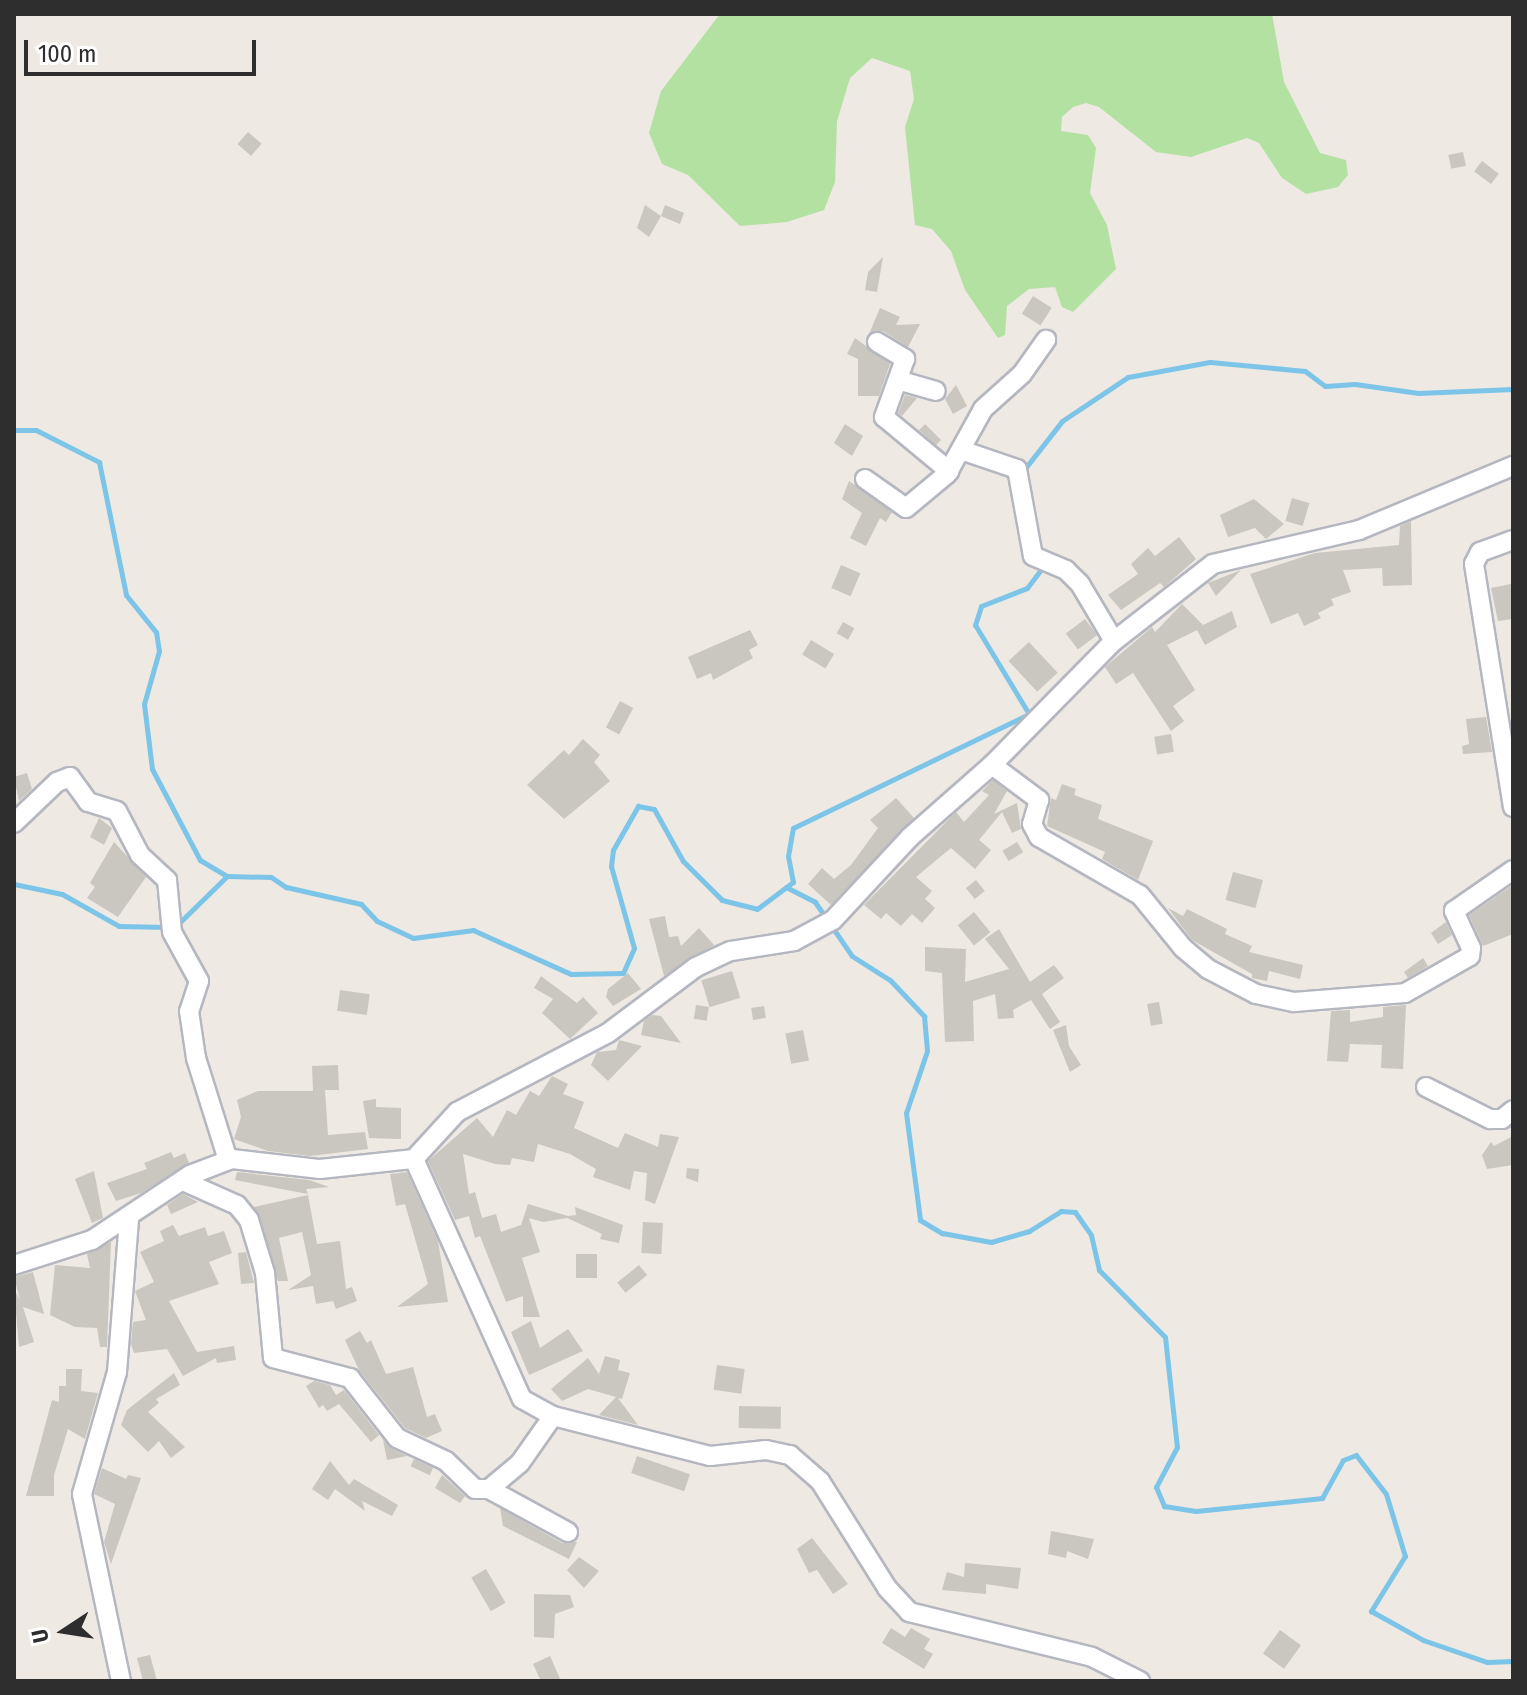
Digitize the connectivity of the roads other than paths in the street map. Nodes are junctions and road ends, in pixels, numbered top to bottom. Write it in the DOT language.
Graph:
graph roads {
  1 [pos="1046,340"];
  2 [pos="877,342"];
  3 [pos="901,381"];
  4 [pos="936,391"];
  5 [pos="961,450"];
  6 [pos="1513,466"];
  7 [pos="949,471"];
  8 [pos="865,479"];
  9 [pos="1513,540"];
  10 [pos="1114,641"];
  11 [pos="1506,734"];
  12 [pos="992,765"];
  13 [pos="1513,807"];
  14 [pos="14,823"];
  15 [pos="1513,870"];
  16 [pos="1426,1087"];
  17 [pos="1513,1110"];
  18 [pos="414,1159"];
  19 [pos="228,1160"];
  20 [pos="183,1181"];
  21 [pos="129,1219"];
  22 [pos="14,1265"];
  23 [pos="553,1416"];
  24 [pos="489,1489"];
  25 [pos="568,1532"];
  26 [pos="121,1681"];
  27 [pos="1140,1681"];
  1 -- 5 [label="street"];
  2 -- 3 [label="street"];
  3 -- 4 [label="street"];
  3 -- 7 [label="street"];
  5 -- 7 [label="street"];
  5 -- 10 [label="street"];
  6 -- 10 [label="street"];
  7 -- 8 [label="street"];
  9 -- 11 [label="street"];
  10 -- 12 [label="street"];
  11 -- 13 [label="street"];
  12 -- 15 [label="street"];
  12 -- 18 [label="street"];
  14 -- 19 [label="street"];
  16 -- 17 [label="street"];
  18 -- 19 [label="street"];
  18 -- 23 [label="street"];
  19 -- 20 [label="street"];
  20 -- 21 [label="street"];
  20 -- 24 [label="street"];
  21 -- 22 [label="street"];
  21 -- 26 [label="street"];
  23 -- 24 [label="street"];
  23 -- 27 [label="street"];
  24 -- 25 [label="street"];
}
